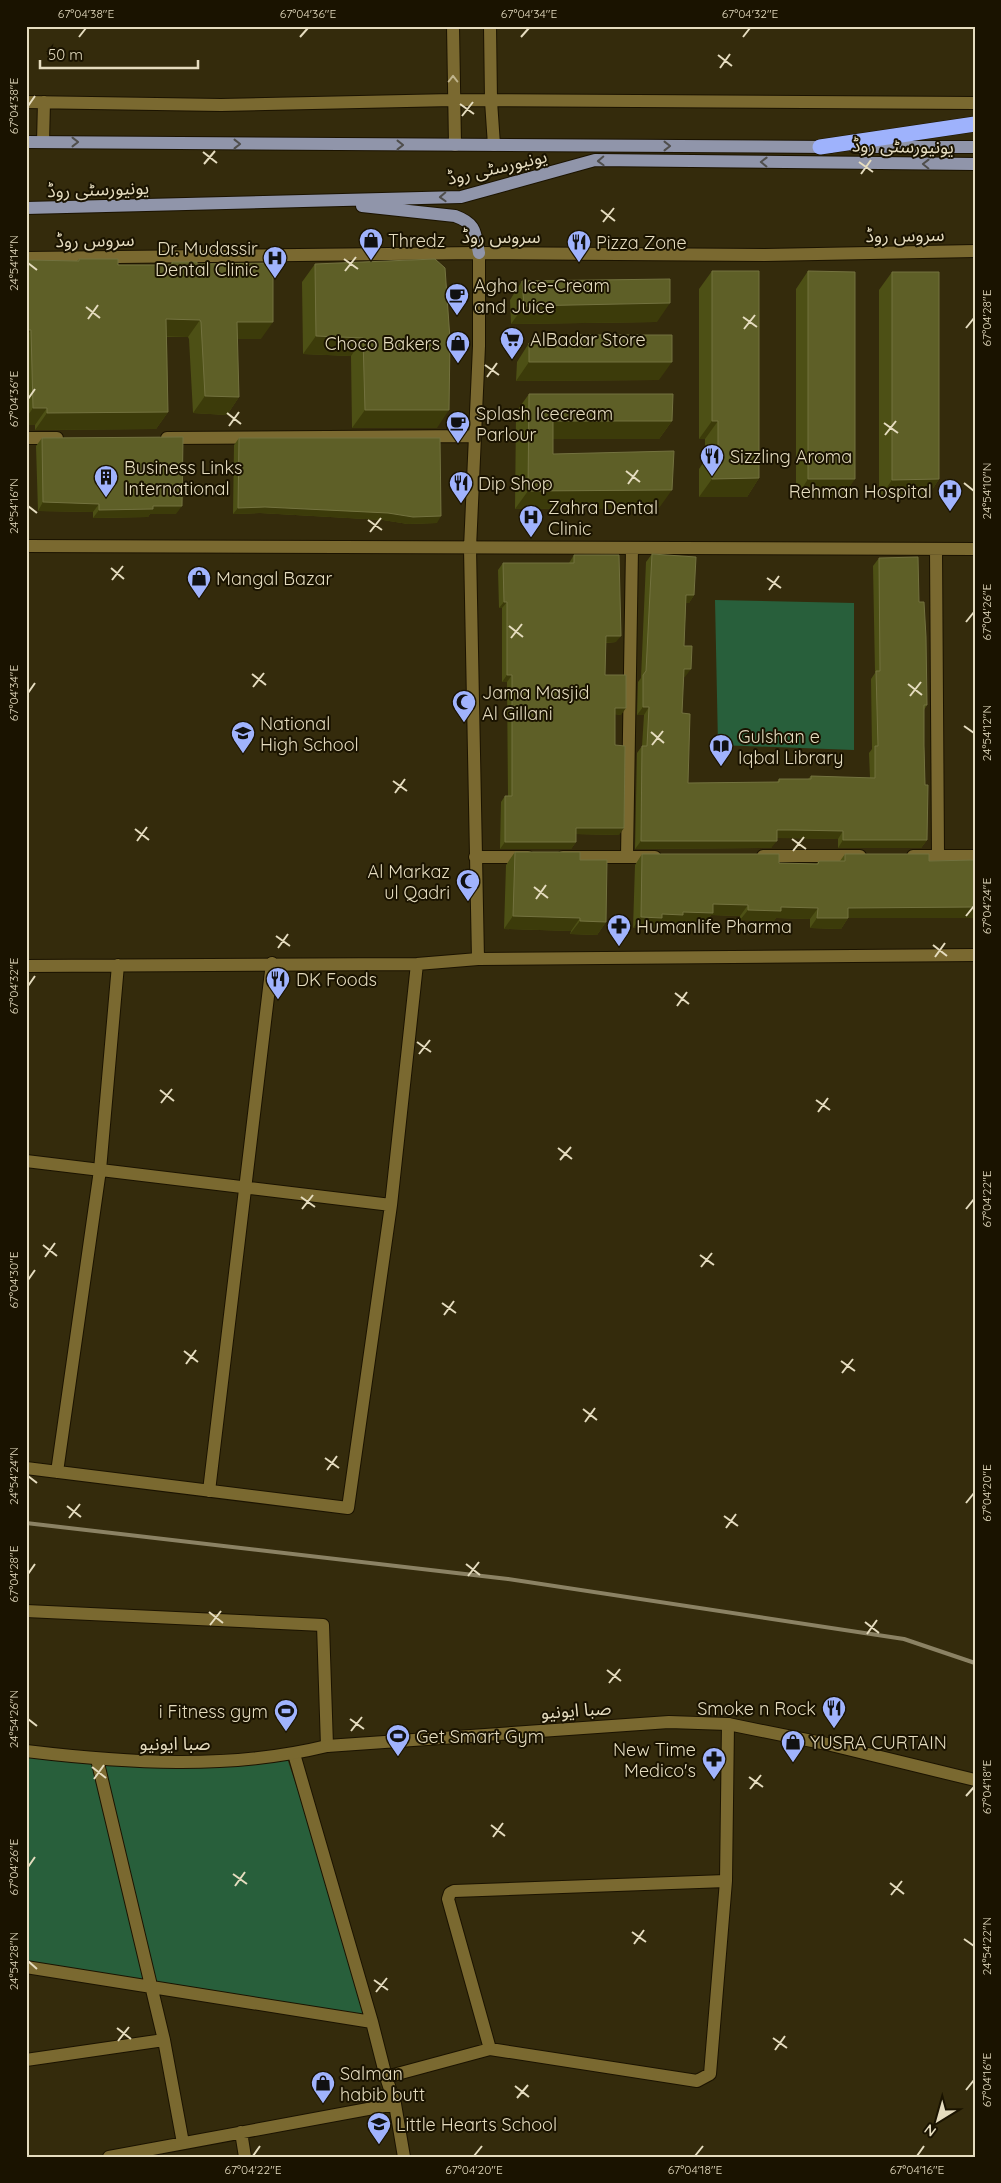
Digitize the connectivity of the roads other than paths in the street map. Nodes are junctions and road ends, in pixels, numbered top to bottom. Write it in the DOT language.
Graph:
graph roads {
  1 [pos="453,26"];
  2 [pos="490,26"];
  3 [pos="453,100"];
  4 [pos="491,100"];
  5 [pos="26,102"];
  6 [pos="44,102"];
  7 [pos="975,103"];
  8 [pos="975,124"];
  9 [pos="26,142"];
  10 [pos="43,142"];
  11 [pos="455,145"];
  12 [pos="494,145"];
  13 [pos="820,147"];
  14 [pos="975,147"];
  15 [pos="975,164"];
  16 [pos="314,201"];
  17 [pos="26,208"];
  18 [pos="975,251"];
  19 [pos="479,253"];
  20 [pos="26,258"];
  21 [pos="475,436"];
  22 [pos="26,438"];
  23 [pos="66,438"];
  24 [pos="156,438"];
  25 [pos="26,546"];
  26 [pos="470,548"];
  27 [pos="632,548"];
  28 [pos="936,549"];
  29 [pos="975,549"];
  30 [pos="753,856"];
  31 [pos="870,856"];
  32 [pos="899,856"];
  33 [pos="938,856"];
  34 [pos="975,856"];
  35 [pos="475,857"];
  36 [pos="627,857"];
  37 [pos="666,857"];
  38 [pos="975,954"];
  39 [pos="478,960"];
  40 [pos="272,964"];
  41 [pos="417,964"];
  42 [pos="118,965"];
  43 [pos="26,966"];
  44 [pos="26,1161"];
  45 [pos="100,1170"];
  46 [pos="246,1187"];
  47 [pos="391,1205"];
  48 [pos="26,1468"];
  49 [pos="57,1472"];
  50 [pos="208,1491"];
  51 [pos="26,1612"];
  52 [pos="728,1724"];
  53 [pos="327,1746"];
  54 [pos="26,1751"];
  55 [pos="294,1754"];
  56 [pos="97,1759"];
  57 [pos="975,1780"];
  58 [pos="726,1881"];
  59 [pos="26,1967"];
  60 [pos="151,1987"];
  61 [pos="372,2022"];
  62 [pos="164,2040"];
  63 [pos="490,2050"];
  64 [pos="26,2060"];
  65 [pos="386,2077"];
  66 [pos="395,2104"];
  67 [pos="241,2132"];
  68 [pos="183,2143"];
  69 [pos="109,2157"];
  70 [pos="245,2157"];
  71 [pos="404,2157"];
  3 -- 1 [label="street, one-way"];
  2 -- 4 [label="street"];
  3 -- 4 [label="street"];
  3 -- 6 [label="street"];
  3 -- 11 [label="street"];
  4 -- 7 [label="street"];
  4 -- 12 [label="street"];
  5 -- 6 [label="street"];
  6 -- 10 [label="street"];
  8 -- 13 [label="highway"];
  9 -- 10 [label="main road, یونیورسٹی روڈ"];
  10 -- 11 [label="main road, یونیورسٹی روڈ, one-way"];
  11 -- 12 [label="main road, یونیورسٹی روڈ"];
  12 -- 13 [label="main road, یونیورسٹی روڈ, one-way"];
  13 -- 14 [label="main road, یونیورسٹی روڈ"];
  15 -- 16 [label="main road, یونیورسٹی روڈ, one-way"];
  16 -- 17 [label="main road, یونیورسٹی روڈ"];
  16 -- 19 [label="main road"];
  18 -- 19 [label="street, سروس روڈ"];
  19 -- 20 [label="street, سروس روڈ"];
  19 -- 21 [label="street"];
  21 -- 24 [label="street"];
  21 -- 26 [label="street"];
  22 -- 23 [label="street"];
  25 -- 26 [label="street"];
  26 -- 27 [label="street"];
  26 -- 35 [label="street"];
  27 -- 28 [label="street"];
  27 -- 36 [label="street"];
  28 -- 29 [label="street"];
  28 -- 33 [label="street"];
  30 -- 31 [label="street"];
  32 -- 33 [label="street"];
  33 -- 34 [label="street"];
  35 -- 36 [label="street"];
  35 -- 39 [label="street"];
  36 -- 37 [label="street"];
  38 -- 39 [label="street"];
  39 -- 41 [label="street"];
  40 -- 41 [label="street"];
  40 -- 42 [label="street"];
  40 -- 46 [label="street"];
  41 -- 47 [label="street"];
  42 -- 43 [label="street"];
  42 -- 45 [label="street"];
  44 -- 45 [label="street"];
  45 -- 46 [label="street"];
  45 -- 49 [label="street"];
  46 -- 47 [label="street"];
  46 -- 50 [label="street"];
  47 -- 50 [label="street"];
  48 -- 49 [label="street"];
  49 -- 50 [label="street"];
  51 -- 53 [label="street"];
  52 -- 53 [label="street, صبا ایونیو"];
  52 -- 57 [label="street, صبا ایونیو"];
  52 -- 58 [label="street"];
  53 -- 55 [label="street, صبا ایونیو"];
  54 -- 56 [label="street, صبا ایونیو"];
  55 -- 56 [label="street, صبا ایونیو"];
  55 -- 61 [label="street"];
  56 -- 60 [label="street"];
  58 -- 63 [label="street"];
  58 -- 63 [label="street"];
  59 -- 60 [label="street"];
  60 -- 61 [label="street"];
  60 -- 62 [label="street"];
  61 -- 65 [label="street"];
  62 -- 64 [label="street"];
  62 -- 68 [label="street"];
  63 -- 65 [label="street"];
  65 -- 66 [label="street"];
  66 -- 67 [label="street"];
  66 -- 71 [label="street"];
  67 -- 68 [label="street"];
  67 -- 70 [label="street"];
  68 -- 69 [label="street"];
}
